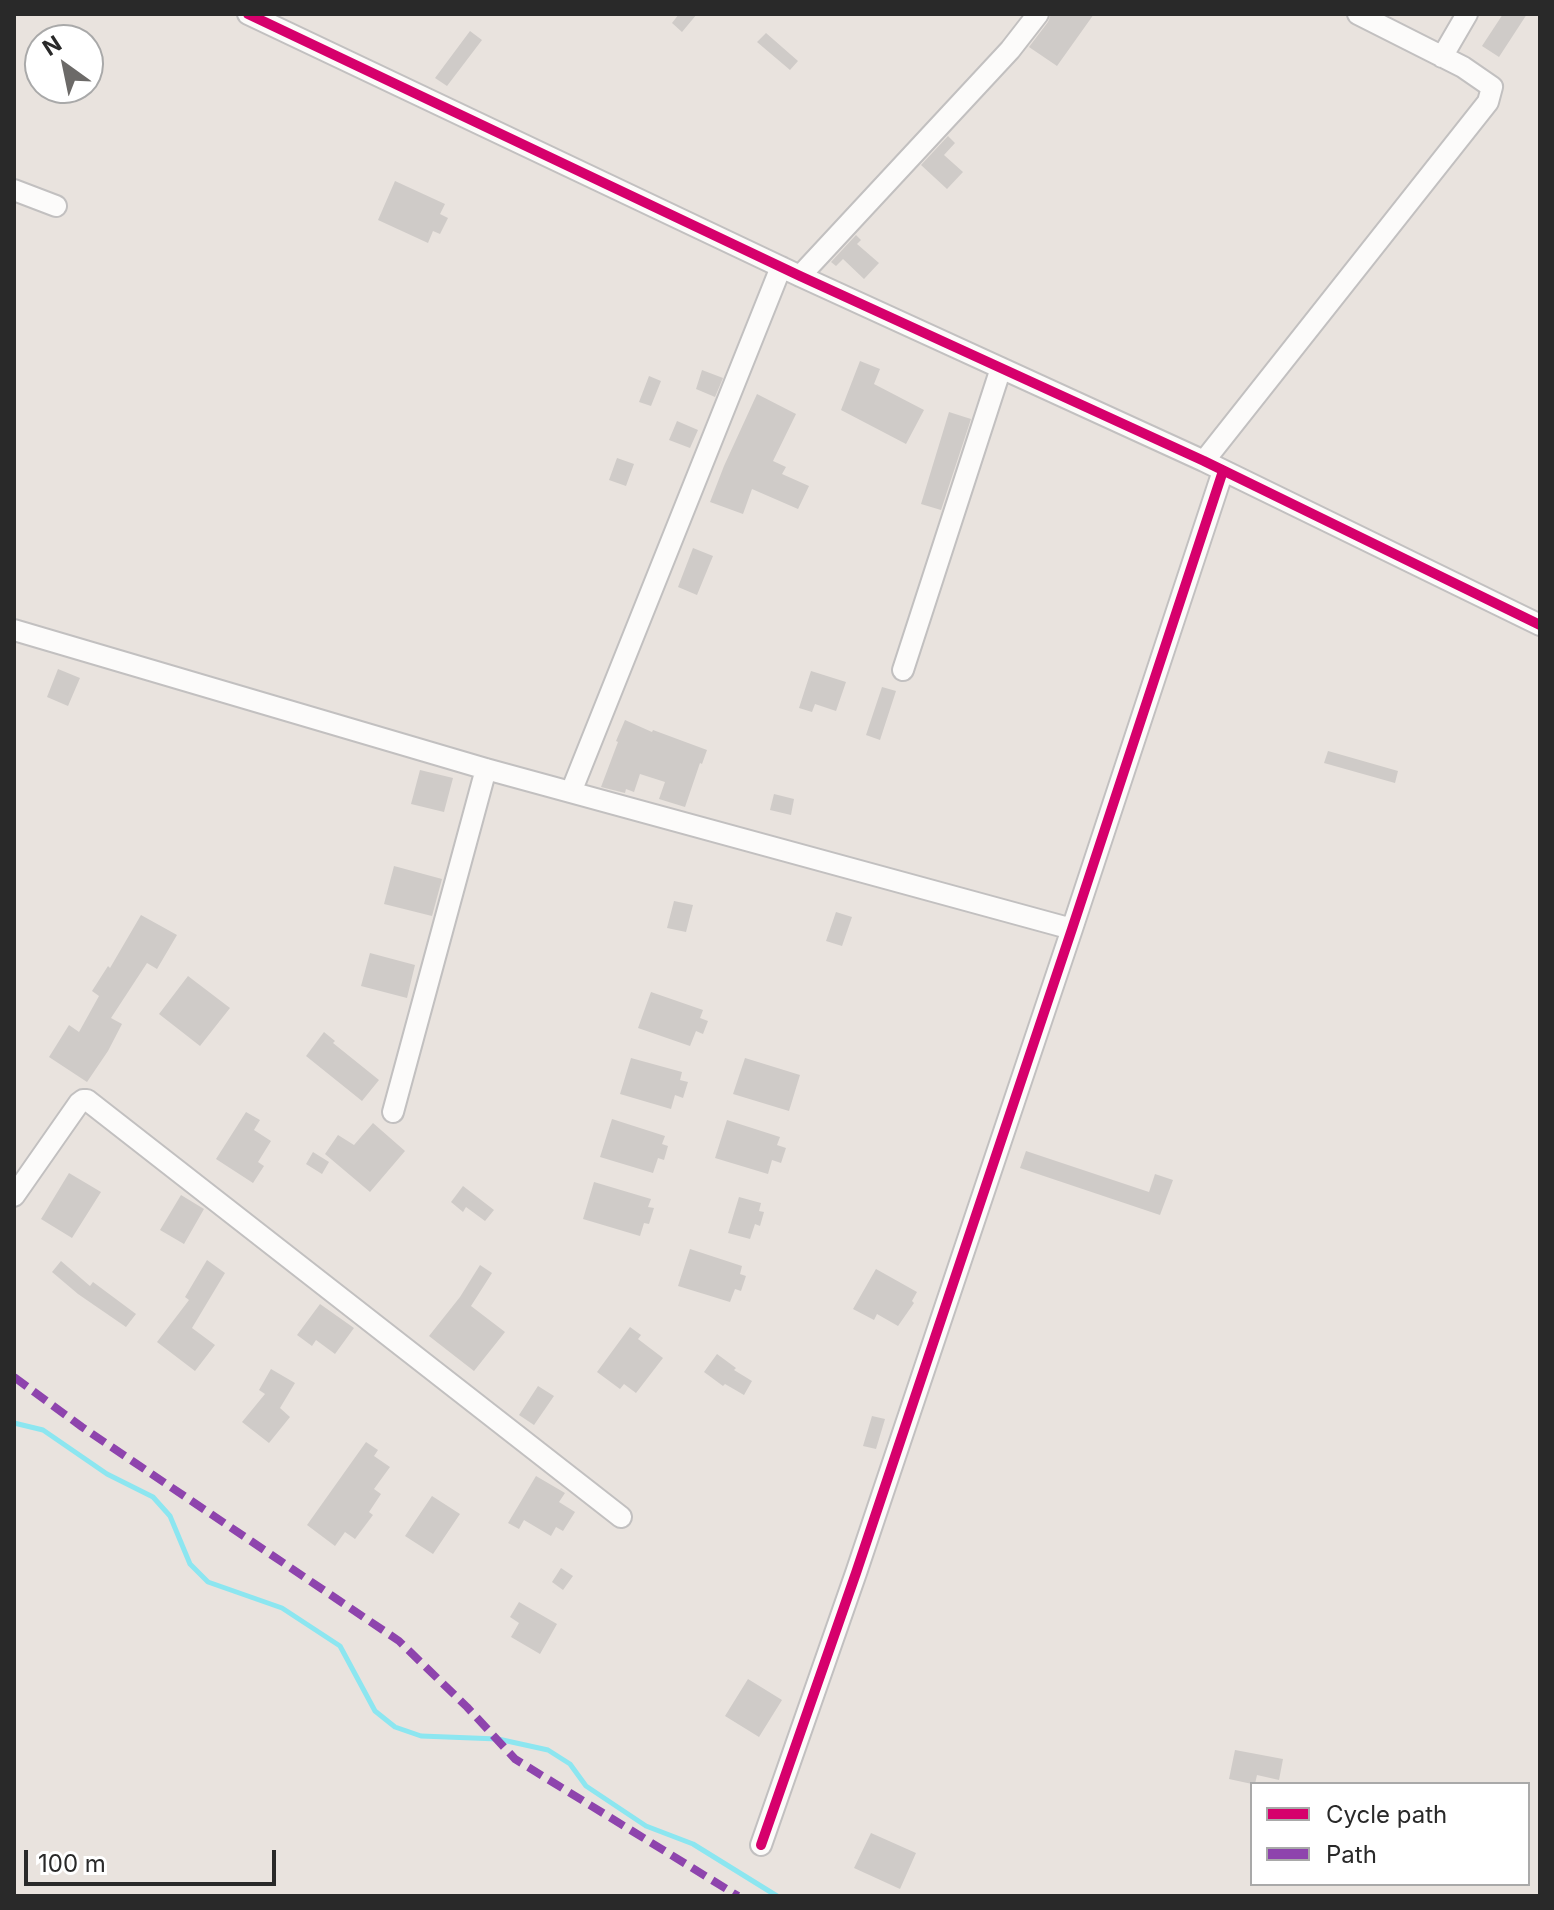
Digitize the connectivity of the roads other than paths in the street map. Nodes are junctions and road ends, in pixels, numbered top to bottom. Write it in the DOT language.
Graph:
graph roads {
  1 [pos="248,14"];
  2 [pos="1038,14"];
  3 [pos="1358,14"];
  4 [pos="1467,14"];
  5 [pos="1442,57"];
  6 [pos="14,190"];
  7 [pos="56,206"];
  8 [pos="781,267"];
  9 [pos="800,276"];
  10 [pos="1001,368"];
  11 [pos="1204,461"];
  12 [pos="1223,471"];
  13 [pos="1540,625"];
  14 [pos="14,630"];
  15 [pos="903,670"];
  16 [pos="486,769"];
  17 [pos="571,792"];
  18 [pos="1072,929"];
  19 [pos="393,1112"];
  20 [pos="14,1196"];
  21 [pos="621,1517"];
  22 [pos="761,1845"];
  1 -- 8 [label="street"];
  2 -- 9 [label="street"];
  3 -- 5 [label="street"];
  4 -- 5 [label="street"];
  5 -- 11 [label="street"];
  6 -- 7 [label="street"];
  8 -- 9 [label="street"];
  8 -- 17 [label="street"];
  9 -- 10 [label="street"];
  10 -- 11 [label="street"];
  10 -- 15 [label="street"];
  11 -- 12 [label="street"];
  12 -- 13 [label="street"];
  12 -- 18 [label="street"];
  14 -- 16 [label="street"];
  16 -- 17 [label="street"];
  16 -- 19 [label="street"];
  17 -- 18 [label="street"];
  18 -- 22 [label="street"];
  20 -- 21 [label="street"];
}
